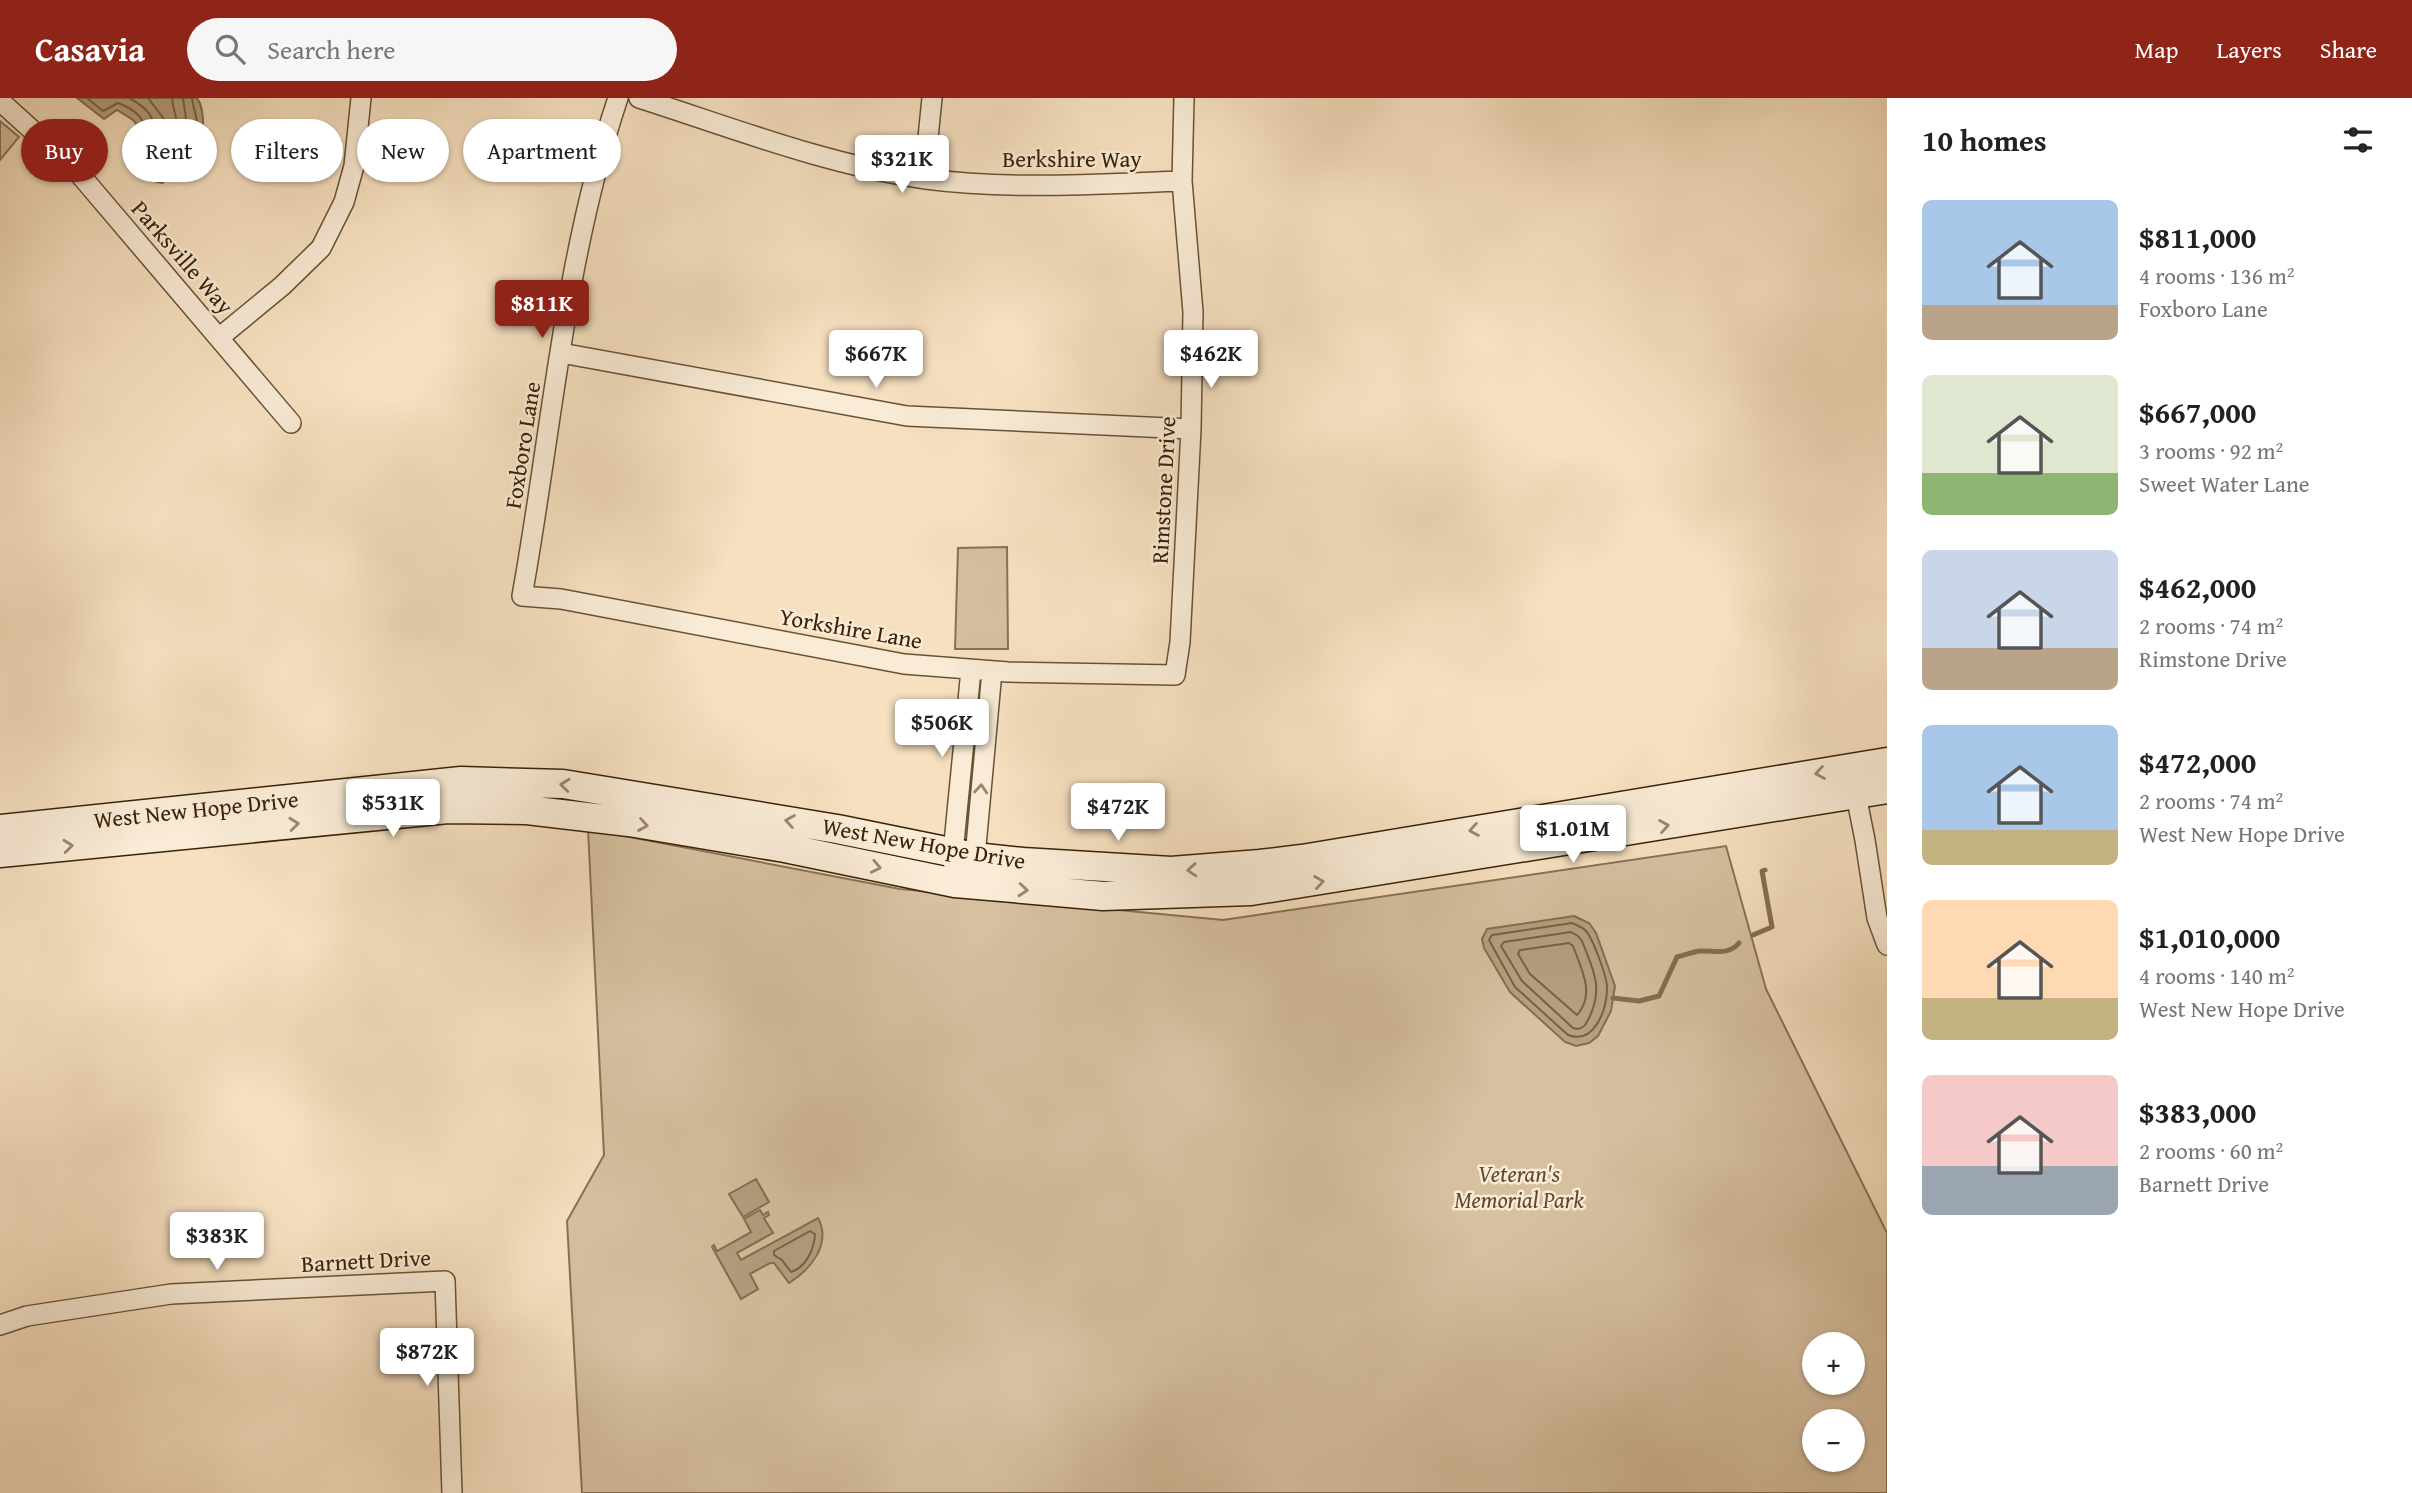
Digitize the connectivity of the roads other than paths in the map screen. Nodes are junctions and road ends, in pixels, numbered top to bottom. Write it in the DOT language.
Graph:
graph roads {
  1 [pos="361,98"];
  2 [pos="618,98"];
  3 [pos="639,98"];
  4 [pos="932,98"];
  5 [pos="1184,98"];
  6 [pos="0,101"];
  7 [pos="924,178"];
  8 [pos="1182,181"];
  9 [pos="220,337"];
  10 [pos="561,353"];
  11 [pos="291,423"];
  12 [pos="1191,429"];
  13 [pos="522,596"];
  14 [pos="971,670"];
  15 [pos="992,671"];
  16 [pos="1175,675"];
  17 [pos="1887,762"];
  18 [pos="1887,789"];
  19 [pos="1856,795"];
  20 [pos="0,829"];
  21 [pos="0,853"];
  22 [pos="964,855"];
  23 [pos="955,883"];
  24 [pos="1887,944"];
  25 [pos="0,1325"];
  26 [pos="452,1493"];
  1 -- 9 [label="street"];
  2 -- 10 [label="street, Foxboro Lane"];
  3 -- 7 [label="street, Berkshire Way"];
  4 -- 7 [label="street"];
  5 -- 8 [label="street, Rimstone Drive"];
  6 -- 9 [label="street, Parksville Way"];
  7 -- 8 [label="street, Berkshire Way"];
  8 -- 12 [label="street, Rimstone Drive"];
  9 -- 11 [label="street, Parksville Way"];
  10 -- 12 [label="street"];
  10 -- 13 [label="street, Foxboro Lane"];
  12 -- 16 [label="street, Rimstone Drive"];
  13 -- 14 [label="street, Yorkshire Lane"];
  14 -- 15 [label="street, Yorkshire Lane"];
  14 -- 22 [label="street"];
  15 -- 16 [label="street, Yorkshire Lane"];
  22 -- 15 [label="street, one-way"];
  17 -- 22 [label="main road, West New Hope Drive, one-way"];
  18 -- 19 [label="main road, West New Hope Drive"];
  23 -- 19 [label="main road, West New Hope Drive, one-way"];
  19 -- 24 [label="street"];
  22 -- 20 [label="main road, West New Hope Drive, one-way"];
  21 -- 23 [label="main road, West New Hope Drive, one-way"];
  22 -- 23 [label="street"];
  25 -- 26 [label="street, Barnett Drive"];
}
